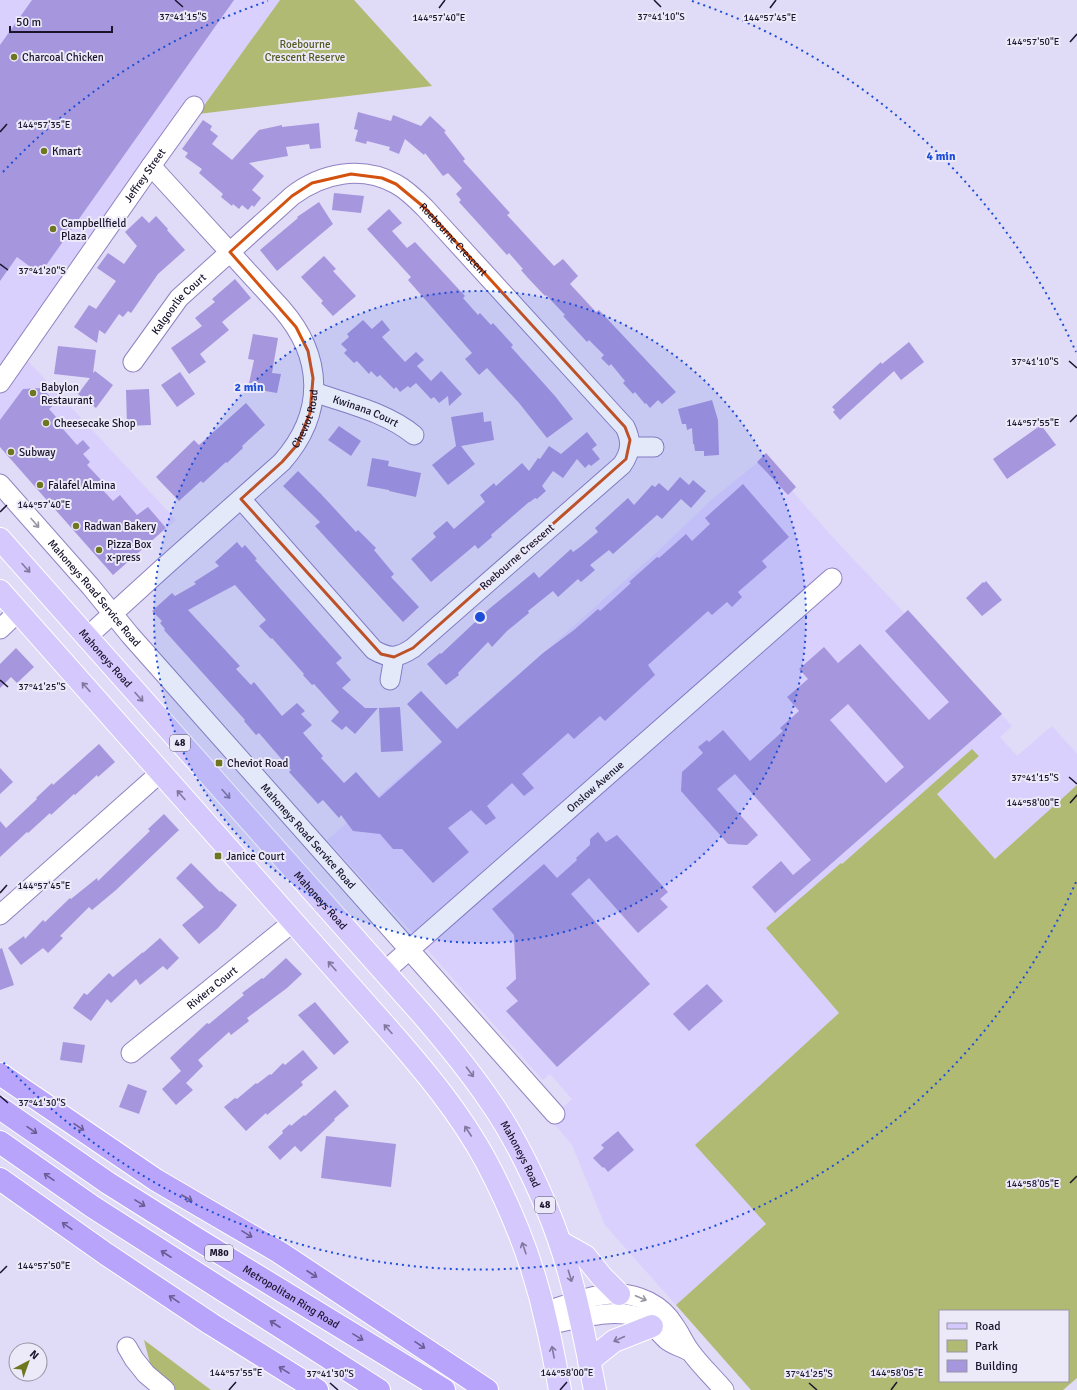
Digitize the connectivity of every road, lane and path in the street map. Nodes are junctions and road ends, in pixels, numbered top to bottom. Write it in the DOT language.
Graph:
graph roads {
  1 [pos="194,106"];
  2 [pos="151,166"];
  3 [pos="230,252"];
  4 [pos="134,362"];
  5 [pos="0,383"];
  6 [pos="314,392"];
  7 [pos="414,435"];
  8 [pos="630,447"];
  9 [pos="654,447"];
  10 [pos="0,484"];
  11 [pos="241,499"];
  12 [pos="0,539"];
  13 [pos="832,578"];
  14 [pos="0,591"];
  15 [pos="18,612"];
  16 [pos="113,613"];
  17 [pos="0,629"];
  18 [pos="87,638"];
  19 [pos="394,657"];
  20 [pos="390,680"];
  21 [pos="161,772"];
  22 [pos="0,915"];
  23 [pos="293,922"];
  24 [pos="409,950"];
  25 [pos="384,972"];
  26 [pos="358,995"];
  27 [pos="131,1053"];
  28 [pos="0,1074"];
  29 [pos="0,1108"];
  30 [pos="555,1114"];
  31 [pos="0,1142"];
  32 [pos="0,1179"];
  33 [pos="560,1242"];
  34 [pos="619,1294"];
  35 [pos="578,1310"];
  36 [pos="546,1318"];
  37 [pos="652,1326"];
  38 [pos="127,1347"];
  39 [pos="689,1350"];
  40 [pos="589,1361"];
  41 [pos="165,1390"];
  42 [pos="317,1390"];
  43 [pos="379,1390"];
  44 [pos="444,1390"];
  45 [pos="487,1390"];
  46 [pos="560,1390"];
  47 [pos="595,1390"];
  48 [pos="724,1390"];
  1 -- 2 [label="street, Jeffrey Street"];
  2 -- 3 [label="street, Cheviot Road"];
  2 -- 5 [label="street, Jeffrey Street"];
  3 -- 4 [label="street, Kalgoorlie Court"];
  3 -- 6 [label="street, Cheviot Road"];
  3 -- 8 [label="street, Roebourne Crescent"];
  6 -- 7 [label="street, Kwinana Court"];
  6 -- 11 [label="street, Cheviot Road"];
  8 -- 9 [label="street"];
  8 -- 19 [label="street, Roebourne Crescent"];
  10 -- 16 [label="street, Mahoneys Road Service Road, one-way"];
  11 -- 16 [label="street, Cheviot Road"];
  11 -- 19 [label="street"];
  12 -- 18 [label="main road, Mahoneys Road / 48, one-way"];
  13 -- 24 [label="street, Onslow Avenue"];
  14 -- 15 [label="main road"];
  15 -- 17 [label="street"];
  21 -- 15 [label="main road, one-way"];
  16 -- 18 [label="street, Cheviot Road"];
  16 -- 24 [label="street, Mahoneys Road Service Road"];
  18 -- 25 [label="main road, Mahoneys Road / 48, one-way"];
  19 -- 20 [label="street"];
  21 -- 22 [label="street"];
  23 -- 21 [label="main road, one-way"];
  26 -- 23 [label="main road, one-way"];
  23 -- 27 [label="street, Riviera Court"];
  24 -- 25 [label="street, Onslow Avenue"];
  24 -- 30 [label="street, Mahoneys Road Service Road"];
  25 -- 26 [label="main road, Onslow Avenue"];
  25 -- 33 [label="main road, Mahoneys Road / 48, one-way"];
  36 -- 26 [label="main road, one-way"];
  28 -- 45 [label="highway, one-way"];
  29 -- 44 [label="highway, Metropolitan Ring Road / M80, one-way"];
  43 -- 31 [label="highway, M80, one-way"];
  42 -- 32 [label="highway, one-way"];
  33 -- 34 [label="main road"];
  33 -- 35 [label="main road, Mahoneys Road / 48, one-way"];
  34 -- 35 [label="street"];
  34 -- 39 [label="street, one-way"];
  35 -- 36 [label="street"];
  35 -- 37 [label="street"];
  35 -- 40 [label="main road, Mahoneys Road / 48"];
  46 -- 36 [label="main road, one-way"];
  37 -- 39 [label="street"];
  37 -- 40 [label="main road, one-way"];
  38 -- 41 [label="street"];
  39 -- 48 [label="street"];
  40 -- 47 [label="main road, Mahoneys Road / 48"];
}
